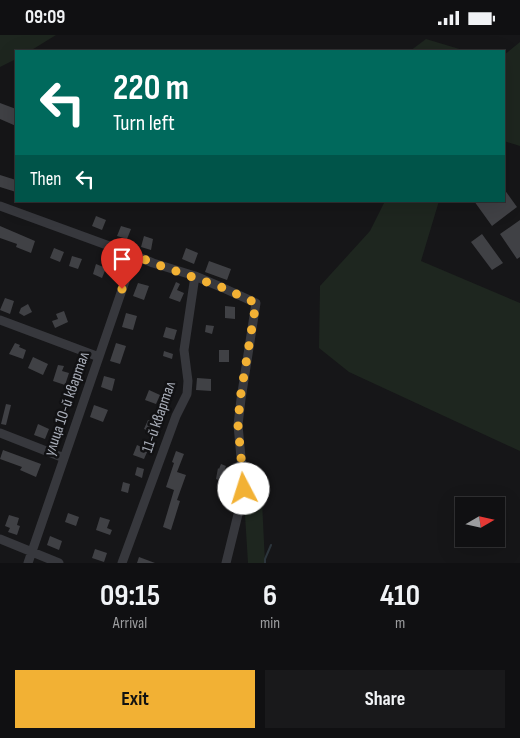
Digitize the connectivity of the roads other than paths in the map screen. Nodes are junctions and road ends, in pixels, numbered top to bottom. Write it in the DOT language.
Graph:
graph roads {
  1 [pos="0,206"];
  2 [pos="134,255"];
  3 [pos="195,277"];
  4 [pos="0,320"];
  5 [pos="99,357"];
  6 [pos="0,433"];
  7 [pos="64,458"];
  8 [pos="0,539"];
  9 [pos="32,553"];
  10 [pos="28,563"];
  11 [pos="59,563"];
  12 [pos="122,563"];
  13 [pos="226,563"];
  1 -- 2 [label="street"];
  2 -- 3 [label="street"];
  2 -- 5 [label="street, улица 10-й квартал"];
  3 -- 12 [label="street, 11-й квартал"];
  3 -- 13 [label="street"];
  4 -- 5 [label="street"];
  5 -- 7 [label="street, улица 10-й квартал"];
  6 -- 7 [label="street"];
  7 -- 9 [label="street, улица 10-й квартал"];
  8 -- 9 [label="street"];
  9 -- 10 [label="street, улица 10-й квартал"];
  9 -- 11 [label="street"];
}
